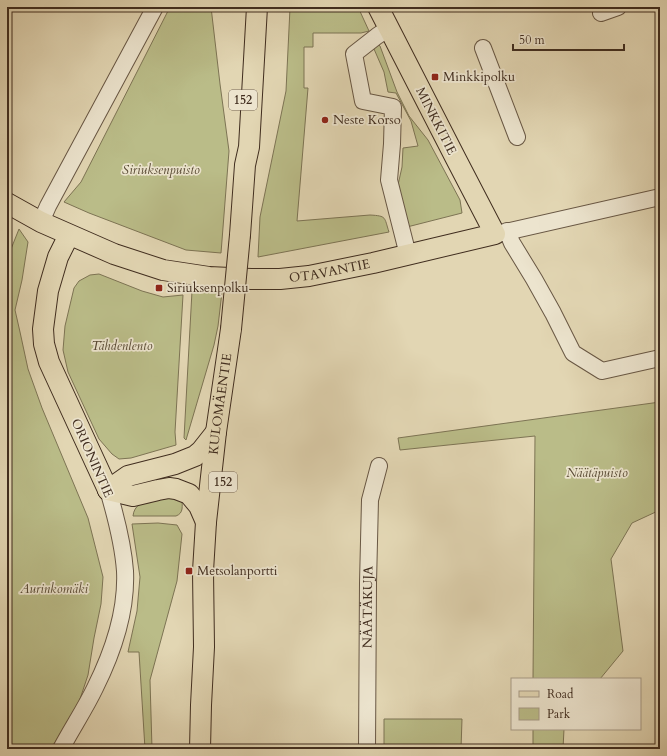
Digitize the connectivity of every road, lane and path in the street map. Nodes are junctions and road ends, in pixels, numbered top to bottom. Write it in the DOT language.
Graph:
graph roads {
  1 [pos="155,7"];
  2 [pos="378,7"];
  3 [pos="618,7"];
  4 [pos="255,10"];
  5 [pos="602,13"];
  6 [pos="389,28"];
  7 [pos="483,48"];
  8 [pos="517,137"];
  9 [pos="660,197"];
  10 [pos="7,203"];
  11 [pos="41,222"];
  12 [pos="501,233"];
  13 [pos="69,235"];
  14 [pos="408,255"];
  15 [pos="231,329"];
  16 [pos="660,358"];
  17 [pos="216,432"];
  18 [pos="379,466"];
  19 [pos="108,490"];
  20 [pos="206,522"];
  21 [pos="204,647"];
  22 [pos="201,746"];
  23 [pos="61,749"];
  24 [pos="367,749"];
  1 -- 11 [label="street"];
  2 -- 6 [label="main road, MINKKITIE"];
  3 -- 5 [label="street"];
  4 -- 15 [label="main road, KULOMÄENTIE / 152, bridge"];
  6 -- 12 [label="main road, MINKKITIE"];
  6 -- 14 [label="street"];
  7 -- 8 [label="street"];
  9 -- 12 [label="street, OTAVANTIE"];
  10 -- 11 [label="main road, OTAVANTIE"];
  11 -- 13 [label="main road, OTAVANTIE"];
  12 -- 14 [label="main road, OTAVANTIE"];
  12 -- 16 [label="street"];
  13 -- 14 [label="main road, OTAVANTIE"];
  13 -- 19 [label="main road, ORIONINTIE"];
  15 -- 17 [label="main road, KULOMÄENTIE / 152"];
  15 -- 21 [label="main road, KULOMÄENTIE / 152"];
  17 -- 19 [label="main road"];
  17 -- 20 [label="main road, KULOMÄENTIE / 152"];
  18 -- 24 [label="street, NÄÄTÄKUJA"];
  19 -- 20 [label="main road"];
  19 -- 23 [label="street, ORIONINTIE"];
  20 -- 21 [label="main road, KULOMÄENTIE / 152"];
  21 -- 22 [label="main road, KULOMÄENTIE / 152"];
}
